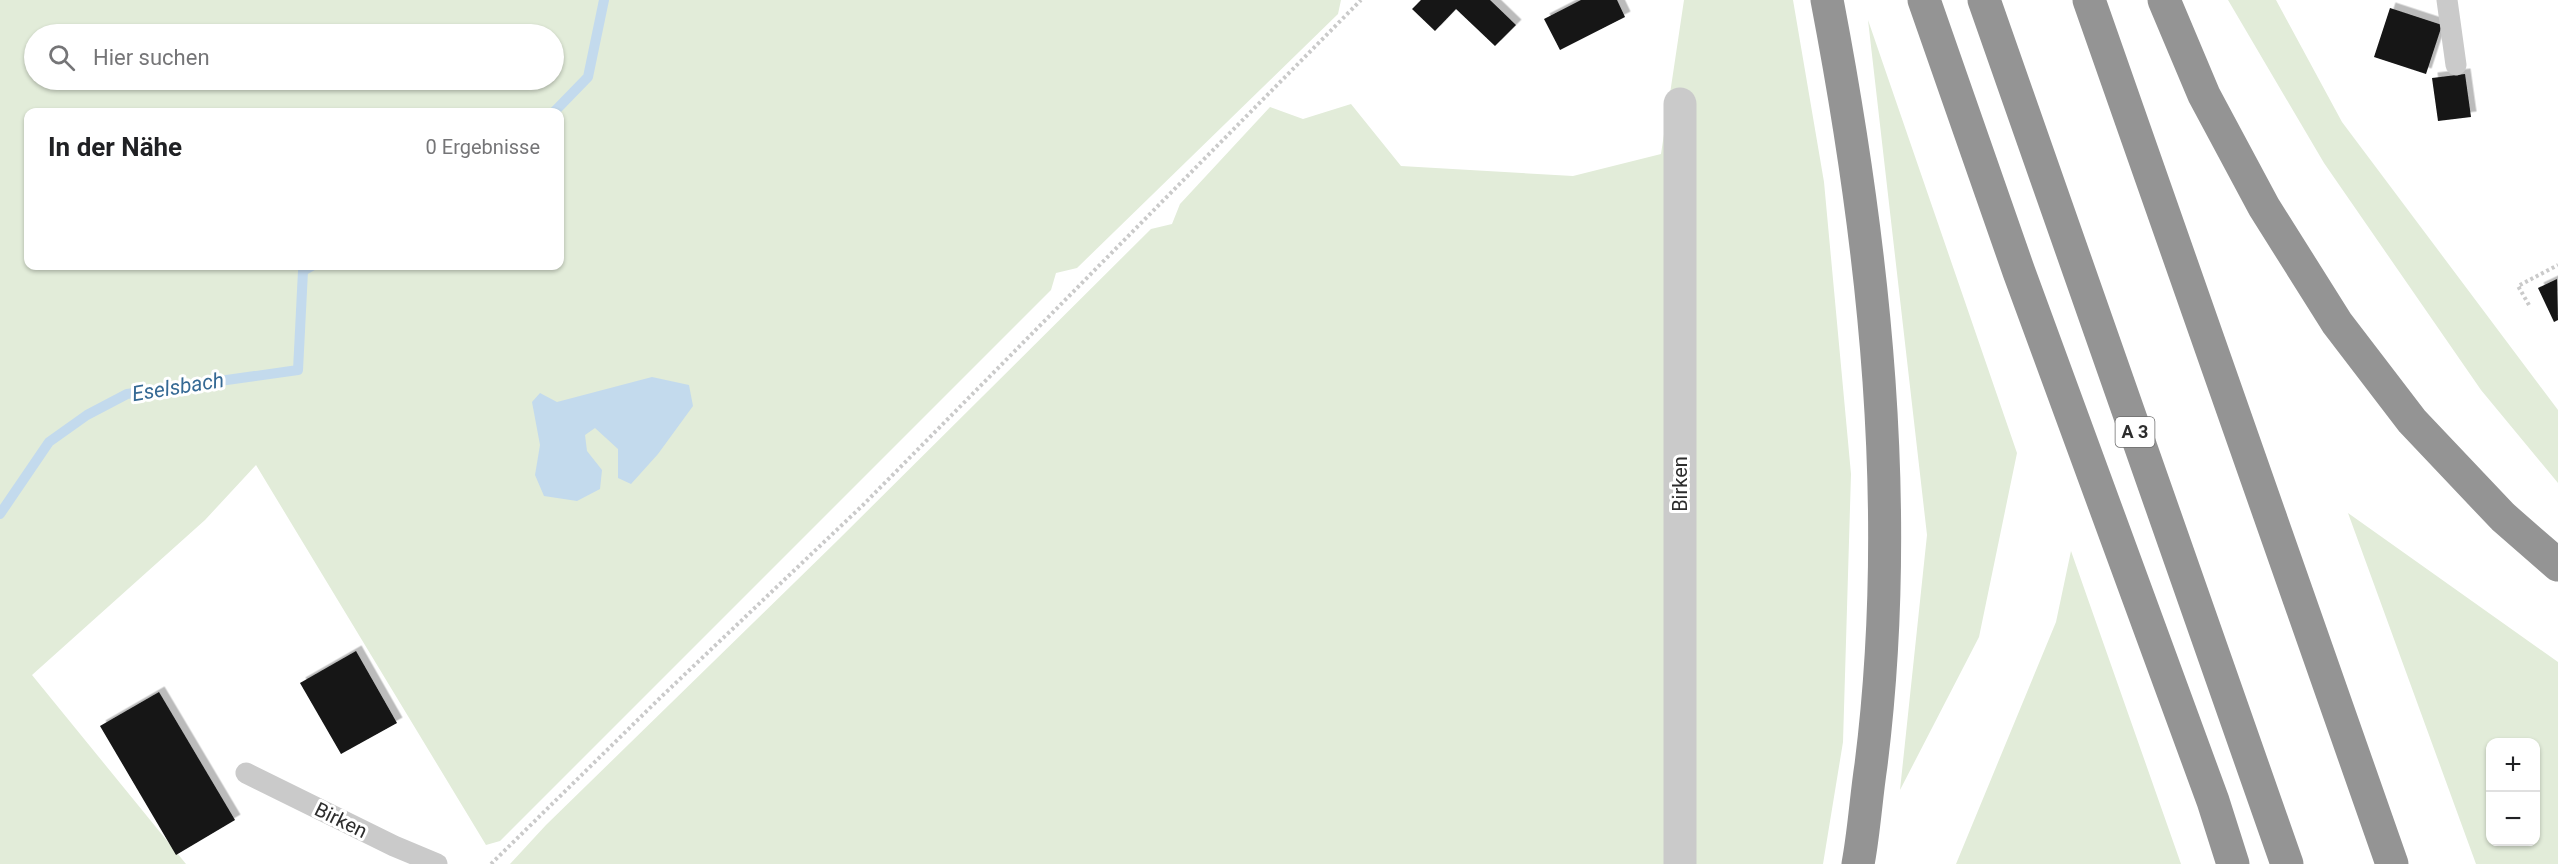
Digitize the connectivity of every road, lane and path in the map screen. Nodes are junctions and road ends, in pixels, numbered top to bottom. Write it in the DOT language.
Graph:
graph roads {
  1 [pos="1361,0"];
  2 [pos="1827,0"];
  3 [pos="1924,0"];
  4 [pos="1984,0"];
  5 [pos="2089,0"];
  6 [pos="2164,0"];
  7 [pos="2447,0"];
  8 [pos="2456,65"];
  9 [pos="1680,104"];
  10 [pos="2558,265"];
  11 [pos="2529,305"];
  12 [pos="2558,565"];
  13 [pos="246,773"];
  14 [pos="437,864"];
  15 [pos="491,864"];
  16 [pos="1680,864"];
  17 [pos="1858,864"];
  18 [pos="2233,864"];
  19 [pos="2287,864"];
  20 [pos="2392,864"];
  1 -- 15 [label="path"];
  2 -- 17 [label="highway"];
  3 -- 18 [label="highway"];
  4 -- 19 [label="highway, A 3"];
  5 -- 20 [label="highway"];
  6 -- 12 [label="highway"];
  7 -- 8 [label="lane"];
  9 -- 16 [label="street, Birken"];
  10 -- 11 [label="path"];
  13 -- 14 [label="lane, Birken"];
}
